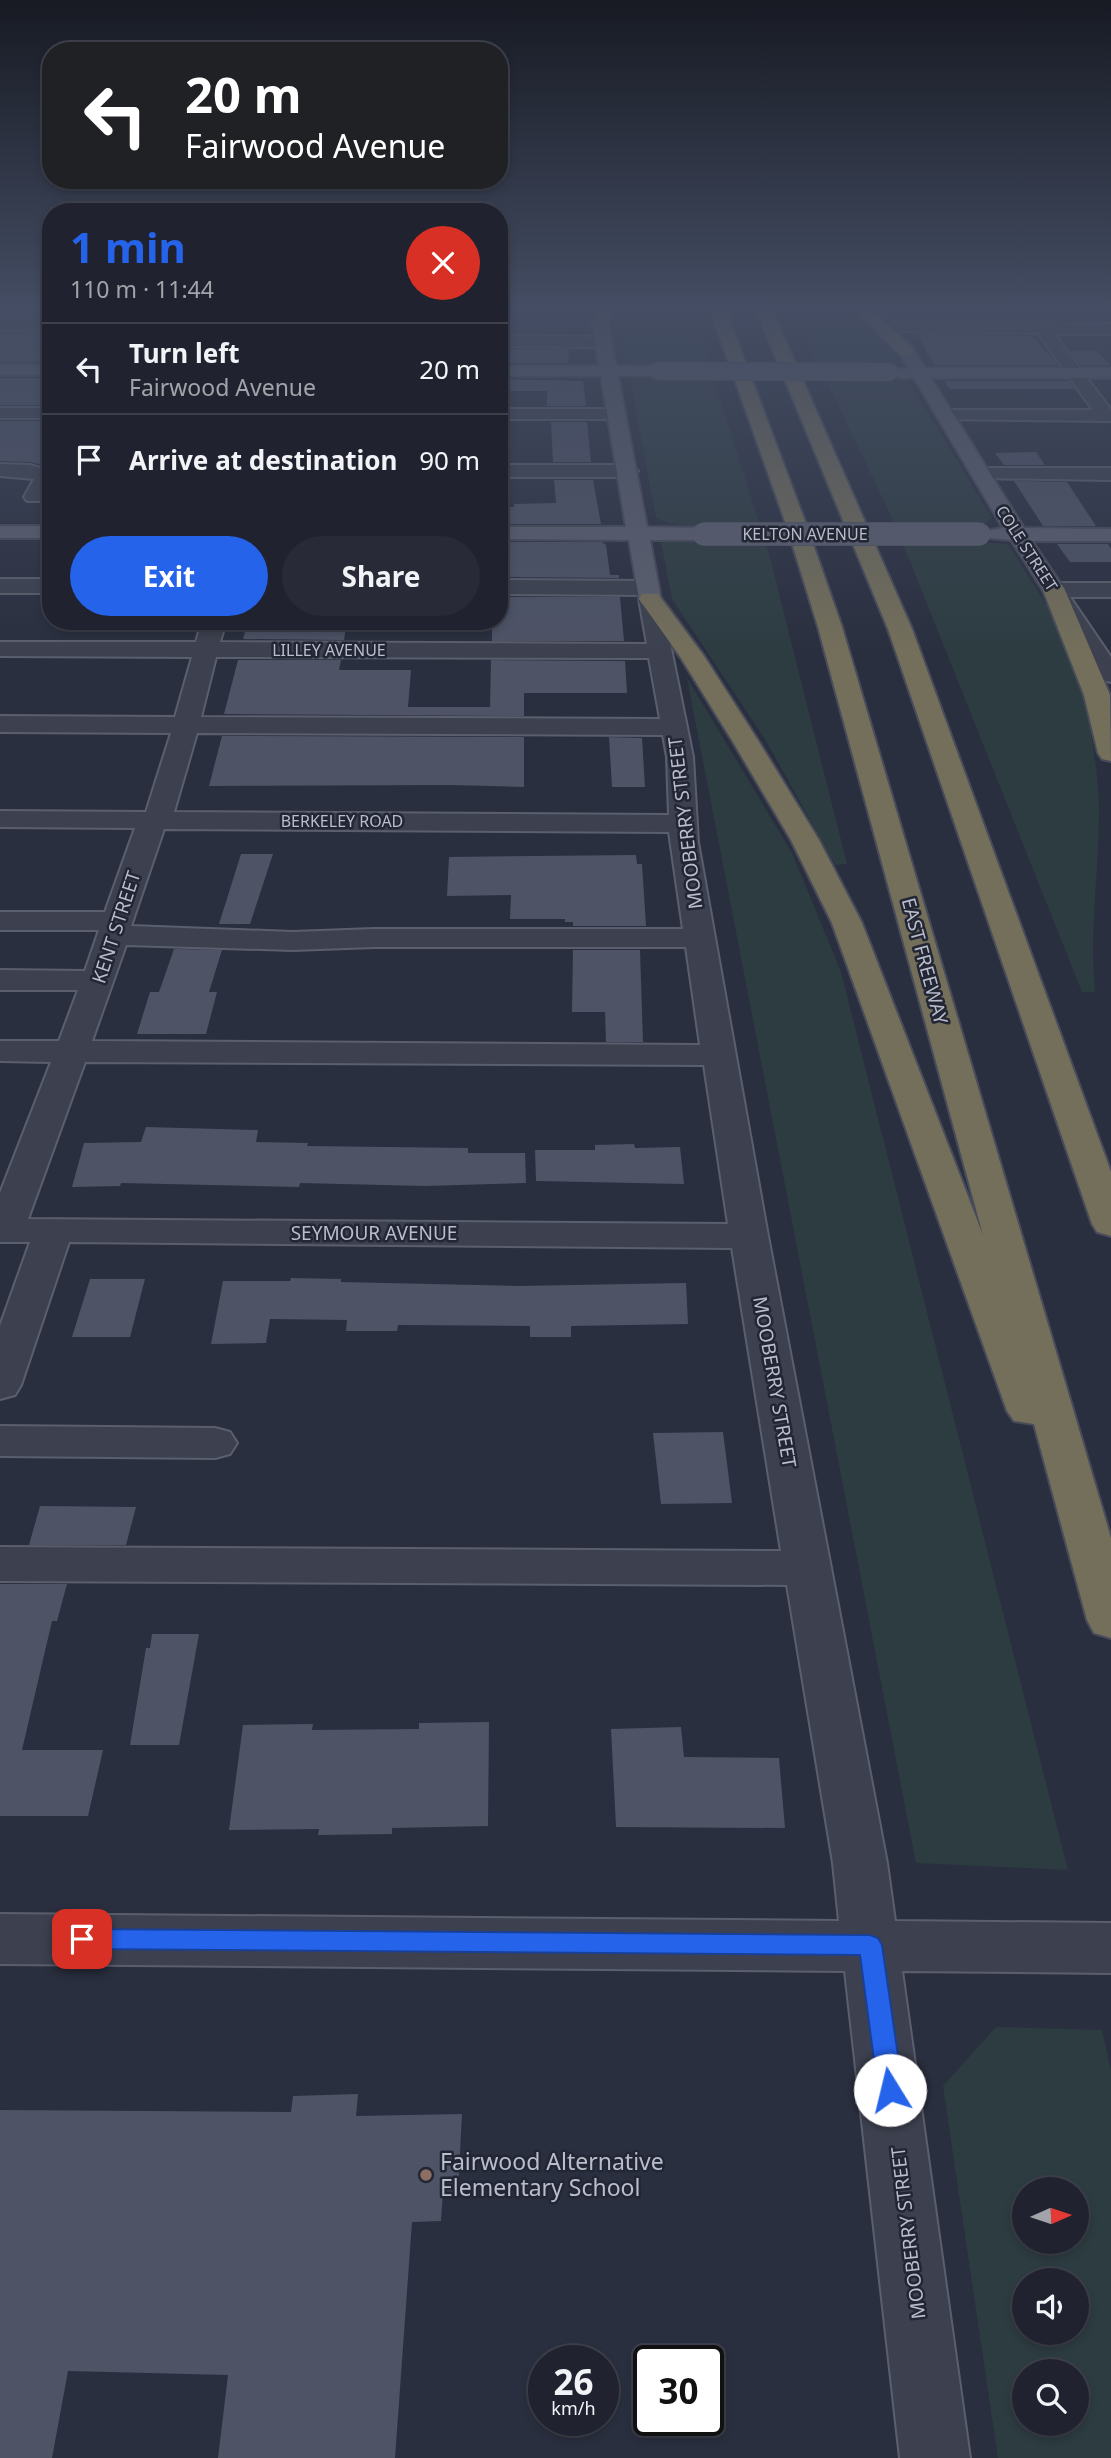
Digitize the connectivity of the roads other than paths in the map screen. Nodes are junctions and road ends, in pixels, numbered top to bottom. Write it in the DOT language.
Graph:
graph roads {
  1 [pos="619,425"];
  2 [pos="760,425"];
  3 [pos="813,425"];
  4 [pos="951,425"];
  5 [pos="0,470"];
  6 [pos="508,471"];
  7 [pos="628,471"];
  8 [pos="982,474"];
  9 [pos="1111,474"];
  10 [pos="42,475"];
  11 [pos="42,482"];
  12 [pos="34,497"];
  13 [pos="0,532"];
  14 [pos="42,532"];
  15 [pos="508,533"];
  16 [pos="639,533"];
  17 [pos="1017,534"];
  18 [pos="1111,535"];
  19 [pos="0,586"];
  20 [pos="42,586"];
  21 [pos="508,587"];
  22 [pos="1054,590"];
  23 [pos="1111,590"];
  24 [pos="649,593"];
  25 [pos="211,630"];
  26 [pos="0,649"];
  27 [pos="205,650"];
  28 [pos="658,652"];
  29 [pos="1105,653"];
  30 [pos="1111,675"];
  31 [pos="0,724"];
  32 [pos="185,725"];
  33 [pos="674,727"];
  34 [pos="1111,753"];
  35 [pos="0,819"];
  36 [pos="155,820"];
  37 [pos="684,824"];
  38 [pos="0,921"];
  39 [pos="117,928"];
  40 [pos="700,938"];
  41 [pos="0,980"];
  42 [pos="98,981"];
  43 [pos="0,1051"];
  44 [pos="72,1051"];
  45 [pos="719,1055"];
  46 [pos="1111,1224"];
  47 [pos="3,1230"];
  48 [pos="53,1231"];
  49 [pos="749,1236"];
  50 [pos="0,1385"];
  51 [pos="0,1441"];
  52 [pos="215,1443"];
  53 [pos="0,1564"];
  54 [pos="808,1568"];
  55 [pos="1111,1620"];
  56 [pos="1111,1631"];
  57 [pos="0,1938"];
  58 [pos="870,1945"];
  59 [pos="1111,1948"];
  60 [pos="935,2458"];
  1 -- 7 [label="main road, MOOBERRY STREET"];
  2 -- 55 [label="highway, EAST FREEWAY"];
  3 -- 46 [label="highway"];
  4 -- 8 [label="main road, COLE STREET"];
  5 -- 10 [label="street"];
  6 -- 7 [label="street"];
  7 -- 16 [label="main road, MOOBERRY STREET"];
  8 -- 9 [label="street"];
  8 -- 17 [label="main road, COLE STREET"];
  11 -- 12 [label="street"];
  13 -- 14 [label="main road"];
  15 -- 16 [label="main road, KELTON AVENUE"];
  16 -- 17 [label="main road, KELTON AVENUE, bridge"];
  16 -- 24 [label="main road, MOOBERRY STREET"];
  17 -- 18 [label="main road, KELTON AVENUE"];
  17 -- 22 [label="main road, COLE STREET"];
  19 -- 20 [label="street"];
  21 -- 24 [label="street"];
  22 -- 23 [label="street"];
  22 -- 29 [label="street, COLE STREET"];
  22 -- 34 [label="highway"];
  24 -- 28 [label="street, MOOBERRY STREET"];
  24 -- 56 [label="highway"];
  25 -- 27 [label="street, KENT STREET"];
  26 -- 27 [label="street, LILLEY AVENUE"];
  27 -- 28 [label="street, LILLEY AVENUE"];
  27 -- 32 [label="street, KENT STREET"];
  28 -- 33 [label="street, MOOBERRY STREET"];
  29 -- 30 [label="street, COLE STREET"];
  31 -- 32 [label="street"];
  32 -- 33 [label="street"];
  32 -- 36 [label="street, KENT STREET"];
  33 -- 37 [label="street, MOOBERRY STREET"];
  35 -- 36 [label="street, BERKELEY ROAD"];
  36 -- 37 [label="street, BERKELEY ROAD"];
  36 -- 39 [label="street, KENT STREET"];
  37 -- 40 [label="street, MOOBERRY STREET"];
  38 -- 39 [label="street"];
  39 -- 40 [label="street"];
  39 -- 42 [label="street, KENT STREET"];
  40 -- 45 [label="street, MOOBERRY STREET"];
  41 -- 42 [label="street"];
  42 -- 44 [label="street, KENT STREET"];
  43 -- 44 [label="street"];
  44 -- 45 [label="street"];
  44 -- 47 [label="street, KENT STREET"];
  45 -- 49 [label="street, MOOBERRY STREET"];
  47 -- 48 [label="street, SEYMOUR AVENUE"];
  48 -- 49 [label="street, SEYMOUR AVENUE"];
  48 -- 50 [label="street"];
  49 -- 54 [label="street, MOOBERRY STREET"];
  51 -- 52 [label="street"];
  53 -- 54 [label="street"];
  54 -- 58 [label="street, MOOBERRY STREET"];
  57 -- 58 [label="street"];
  58 -- 59 [label="street"];
  58 -- 60 [label="street, MOOBERRY STREET"];
}
